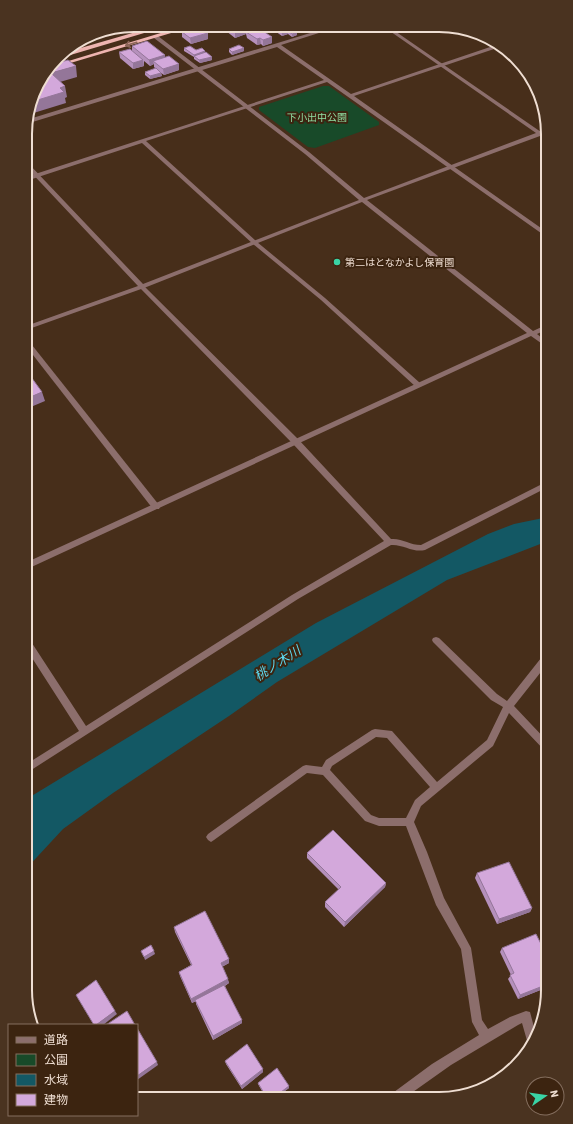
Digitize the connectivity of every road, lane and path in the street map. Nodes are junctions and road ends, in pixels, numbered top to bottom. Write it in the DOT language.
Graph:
graph roads {
  1 [pos="145,32"];
  2 [pos="172,32"];
  3 [pos="320,32"];
  4 [pos="393,32"];
  5 [pos="156,37"];
  6 [pos="278,45"];
  7 [pos="493,48"];
  8 [pos="72,53"];
  9 [pos="60,64"];
  10 [pos="442,65"];
  11 [pos="198,69"];
  12 [pos="327,80"];
  13 [pos="350,96"];
  14 [pos="246,107"];
  15 [pos="33,120"];
  16 [pos="541,134"];
  17 [pos="142,141"];
  18 [pos="451,167"];
  19 [pos="32,171"];
  20 [pos="36,176"];
  21 [pos="32,177"];
  22 [pos="362,200"];
  23 [pos="541,231"];
  24 [pos="255,243"];
  25 [pos="142,287"];
  26 [pos="32,326"];
  27 [pos="541,329"];
  28 [pos="532,333"];
  29 [pos="541,340"];
  30 [pos="32,350"];
  31 [pos="418,385"];
  32 [pos="296,442"];
  33 [pos="541,488"];
  34 [pos="156,506"];
  35 [pos="389,542"];
  36 [pos="32,565"];
  37 [pos="436,640"];
  38 [pos="32,650"];
  39 [pos="541,665"];
  40 [pos="508,706"];
  41 [pos="84,731"];
  42 [pos="541,741"];
  43 [pos="32,766"];
  44 [pos="325,771"];
  45 [pos="436,788"];
  46 [pos="409,822"];
  47 [pos="211,837"];
  48 [pos="531,1035"];
  49 [pos="486,1036"];
  50 [pos="403,1092"];
  1 -- 8 [label="highway"];
  2 -- 5 [label="highway"];
  3 -- 6 [label="street"];
  4 -- 10 [label="street"];
  5 -- 9 [label="highway, one-way"];
  5 -- 11 [label="street"];
  6 -- 11 [label="street"];
  6 -- 12 [label="street"];
  7 -- 10 [label="street"];
  10 -- 13 [label="street"];
  10 -- 16 [label="street"];
  11 -- 14 [label="street"];
  11 -- 15 [label="street"];
  12 -- 13 [label="street"];
  12 -- 14 [label="street"];
  13 -- 18 [label="street"];
  14 -- 17 [label="street"];
  14 -- 22 [label="street"];
  16 -- 18 [label="street"];
  17 -- 20 [label="street"];
  17 -- 24 [label="street"];
  18 -- 22 [label="street"];
  18 -- 23 [label="street"];
  19 -- 20 [label="street"];
  20 -- 21 [label="street"];
  20 -- 25 [label="street"];
  22 -- 24 [label="street"];
  22 -- 28 [label="street"];
  24 -- 25 [label="street"];
  24 -- 31 [label="street"];
  25 -- 26 [label="street"];
  25 -- 32 [label="street"];
  27 -- 28 [label="street"];
  28 -- 29 [label="street"];
  28 -- 31 [label="street"];
  30 -- 34 [label="street"];
  31 -- 32 [label="street"];
  32 -- 34 [label="street"];
  32 -- 35 [label="street"];
  33 -- 35 [label="street"];
  34 -- 36 [label="street"];
  35 -- 41 [label="street"];
  37 -- 40 [label="street"];
  38 -- 41 [label="street"];
  39 -- 40 [label="street"];
  40 -- 42 [label="street"];
  40 -- 45 [label="street"];
  41 -- 43 [label="street"];
  44 -- 45 [label="street"];
  44 -- 46 [label="street"];
  44 -- 47 [label="street"];
  45 -- 46 [label="street"];
  46 -- 49 [label="street"];
  48 -- 49 [label="street"];
  49 -- 50 [label="street"];
}
